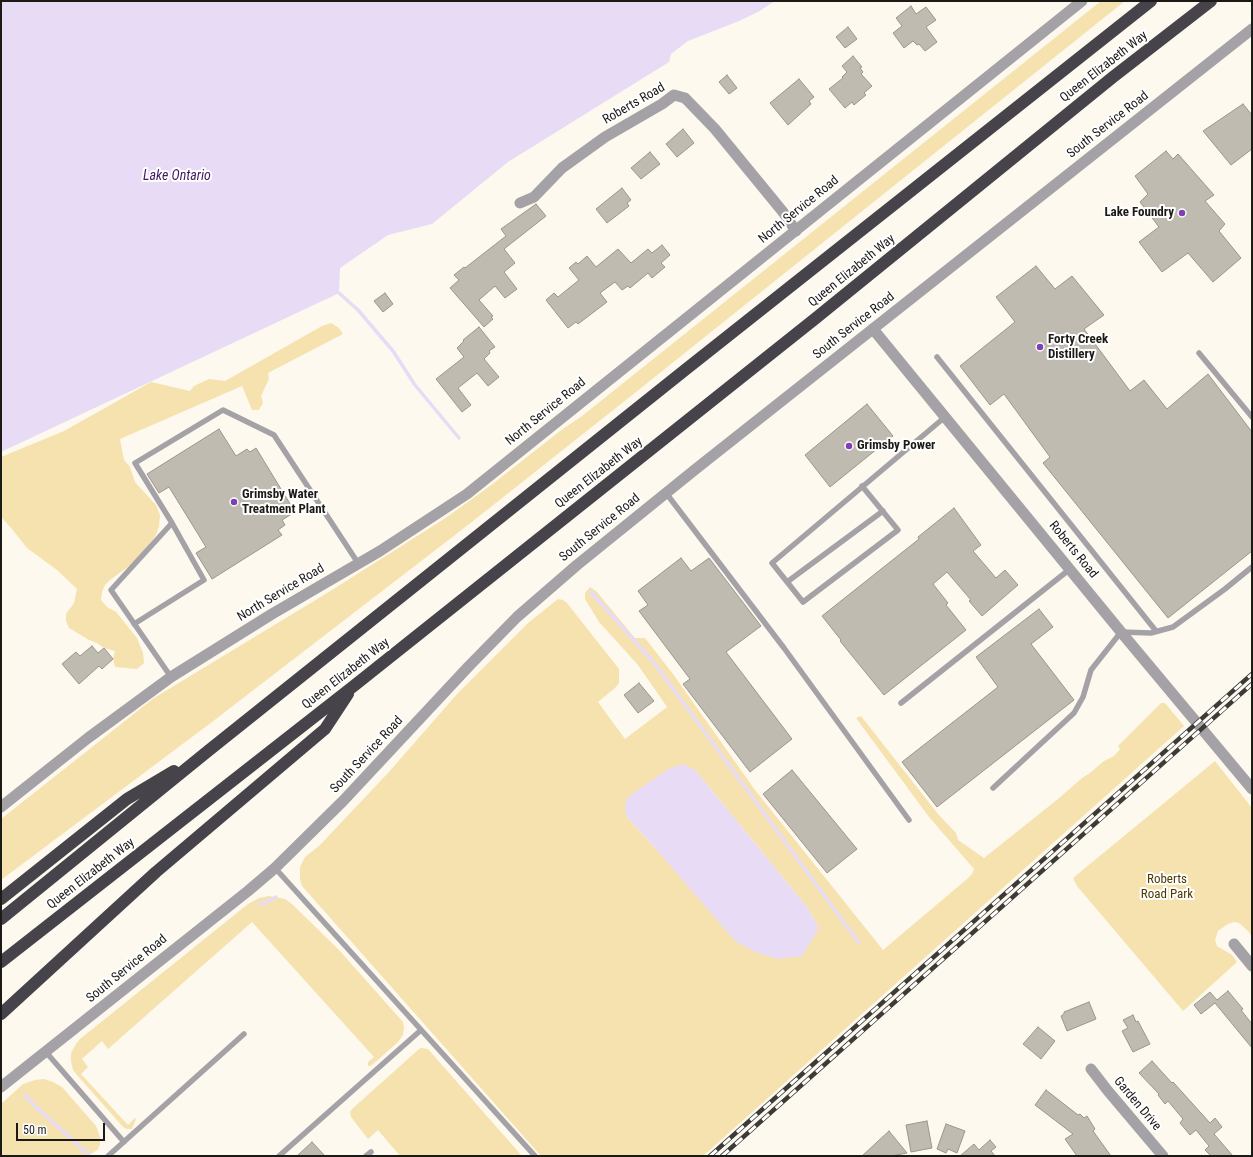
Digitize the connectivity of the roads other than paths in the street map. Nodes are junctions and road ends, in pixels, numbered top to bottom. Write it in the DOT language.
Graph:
graph roads {
  1 [pos="1082,1"];
  2 [pos="1151,1"];
  3 [pos="1211,1"];
  4 [pos="1252,30"];
  5 [pos="520,202"];
  6 [pos="796,231"];
  7 [pos="873,329"];
  8 [pos="1199,353"];
  9 [pos="937,357"];
  10 [pos="945,417"];
  11 [pos="1252,417"];
  12 [pos="862,486"];
  13 [pos="666,493"];
  14 [pos="883,511"];
  15 [pos="172,523"];
  16 [pos="358,563"];
  17 [pos="1252,567"];
  18 [pos="1070,569"];
  19 [pos="788,582"];
  20 [pos="134,624"];
  21 [pos="1156,631"];
  22 [pos="1121,632"];
  23 [pos="172,677"];
  24 [pos="354,685"];
  25 [pos="901,704"];
  26 [pos="208,751"];
  27 [pos="993,788"];
  28 [pos="1252,788"];
  29 [pos="1,807"];
  30 [pos="909,820"];
  31 [pos="275,868"];
  32 [pos="1,899"];
  33 [pos="1,919"];
  34 [pos="1234,944"];
  35 [pos="1,962"];
  36 [pos="1252,966"];
  37 [pos="1,1014"];
  38 [pos="421,1030"];
  39 [pos="244,1034"];
  40 [pos="45,1051"];
  41 [pos="1091,1070"];
  42 [pos="1,1087"];
  43 [pos="124,1142"];
  44 [pos="371,1152"];
  45 [pos="108,1156"];
  46 [pos="279,1156"];
  47 [pos="366,1156"];
  48 [pos="534,1156"];
  49 [pos="1163,1156"];
  1 -- 6 [label="street, North Service Road"];
  2 -- 26 [label="highway, Queen Elizabeth Way"];
  3 -- 24 [label="highway, Queen Elizabeth Way"];
  4 -- 7 [label="street, South Service Road"];
  5 -- 6 [label="street, Roberts Road"];
  6 -- 16 [label="street, North Service Road"];
  7 -- 10 [label="street, Roberts Road"];
  7 -- 13 [label="street, South Service Road"];
  8 -- 11 [label="lane"];
  9 -- 21 [label="lane"];
  10 -- 12 [label="lane"];
  10 -- 18 [label="street, Roberts Road"];
  12 -- 14 [label="lane"];
  12 -- 19 [label="lane"];
  13 -- 30 [label="lane"];
  13 -- 31 [label="street, South Service Road"];
  14 -- 19 [label="lane"];
  14 -- 19 [label="lane"];
  15 -- 16 [label="lane"];
  15 -- 20 [label="lane"];
  15 -- 20 [label="lane"];
  16 -- 23 [label="street, North Service Road"];
  17 -- 21 [label="lane"];
  18 -- 22 [label="street, Roberts Road"];
  18 -- 25 [label="lane"];
  20 -- 23 [label="lane"];
  21 -- 22 [label="lane"];
  22 -- 27 [label="lane"];
  22 -- 28 [label="street, Roberts Road"];
  23 -- 29 [label="street, North Service Road"];
  24 -- 35 [label="highway, Queen Elizabeth Way"];
  24 -- 37 [label="highway"];
  26 -- 32 [label="highway"];
  26 -- 33 [label="highway, Queen Elizabeth Way"];
  31 -- 38 [label="lane"];
  31 -- 40 [label="street, South Service Road"];
  34 -- 36 [label="street"];
  38 -- 46 [label="lane"];
  38 -- 48 [label="lane"];
  39 -- 43 [label="lane"];
  40 -- 42 [label="street, South Service Road"];
  40 -- 43 [label="lane"];
  41 -- 49 [label="street, Garden Drive"];
  43 -- 45 [label="lane"];
  44 -- 47 [label="lane"];
}
